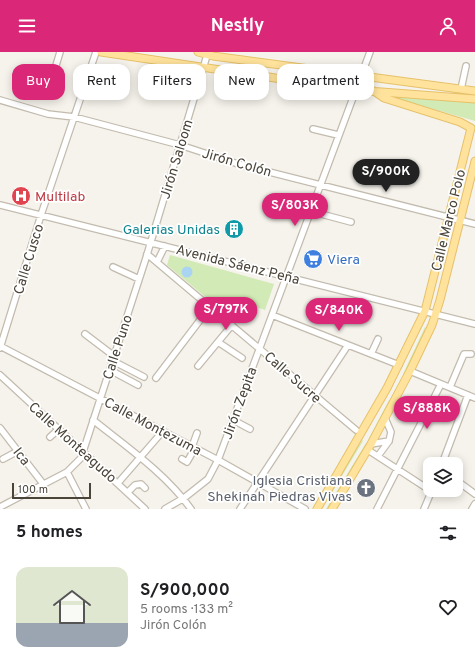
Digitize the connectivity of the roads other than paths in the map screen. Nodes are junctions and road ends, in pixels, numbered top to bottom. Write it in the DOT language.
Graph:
graph roads {
  1 [pos="60,52"];
  2 [pos="96,52"];
  3 [pos="101,52"];
  4 [pos="198,52"];
  5 [pos="370,52"];
  6 [pos="208,53"];
  7 [pos="56,64"];
  8 [pos="189,64"];
  9 [pos="205,64"];
  10 [pos="281,64"];
  11 [pos="366,64"];
  12 [pos="206,66"];
  13 [pos="466,66"];
  14 [pos="277,78"];
  15 [pos="374,78"];
  16 [pos="461,89"];
  17 [pos="374,91"];
  18 [pos="475,91"];
  19 [pos="475,99"];
  20 [pos="0,100"];
  21 [pos="194,100"];
  22 [pos="351,100"];
  23 [pos="74,117"];
  24 [pos="473,127"];
  25 [pos="313,129"];
  26 [pos="338,135"];
  27 [pos="180,145"];
  28 [pos="475,161"];
  29 [pos="320,185"];
  30 [pos="0,205"];
  31 [pos="310,211"];
  32 [pos="41,215"];
  33 [pos="448,217"];
  34 [pos="459,220"];
  35 [pos="351,222"];
  36 [pos="475,224"];
  37 [pos="150,243"];
  38 [pos="165,246"];
  39 [pos="147,254"];
  40 [pos="157,262"];
  41 [pos="112,267"];
  42 [pos="286,276"];
  43 [pos="139,279"];
  44 [pos="210,307"];
  45 [pos="425,312"];
  46 [pos="436,314"];
  47 [pos="272,315"];
  48 [pos="475,324"];
  49 [pos="232,325"];
  50 [pos="86,334"];
  51 [pos="378,338"];
  52 [pos="218,342"];
  53 [pos="348,345"];
  54 [pos="0,346"];
  55 [pos="260,348"];
  56 [pos="371,354"];
  57 [pos="471,354"];
  58 [pos="242,358"];
  59 [pos="114,359"];
  60 [pos="198,366"];
  61 [pos="399,366"];
  62 [pos="110,370"];
  63 [pos="410,371"];
  64 [pos="0,375"];
  65 [pos="144,377"];
  66 [pos="156,378"];
  67 [pos="441,384"];
  68 [pos="138,385"];
  69 [pos="450,387"];
  70 [pos="315,395"];
  71 [pos="468,395"];
  72 [pos="100,398"];
  73 [pos="475,398"];
  74 [pos="385,418"];
  75 [pos="93,420"];
  76 [pos="233,420"];
  77 [pos="0,428"];
  78 [pos="250,429"];
  79 [pos="59,430"];
  80 [pos="356,430"];
  81 [pos="163,432"];
  82 [pos="197,433"];
  83 [pos="50,437"];
  84 [pos="389,441"];
  85 [pos="193,447"];
  86 [pos="369,447"];
  87 [pos="18,451"];
  88 [pos="83,452"];
  89 [pos="378,456"];
  90 [pos="445,457"];
  91 [pos="140,458"];
  92 [pos="3,459"];
  93 [pos="182,459"];
  94 [pos="218,460"];
  95 [pos="397,468"];
  96 [pos="67,472"];
  97 [pos="258,482"];
  98 [pos="118,484"];
  99 [pos="44,485"];
  100 [pos="463,485"];
  101 [pos="423,486"];
  102 [pos="145,488"];
  103 [pos="128,492"];
  104 [pos="475,494"];
  105 [pos="429,497"];
  106 [pos="184,498"];
  107 [pos="475,504"];
  108 [pos="0,507"];
  109 [pos="86,509"];
  110 [pos="145,509"];
  111 [pos="165,509"];
  112 [pos="191,509"];
  113 [pos="240,509"];
  114 [pos="305,509"];
  115 [pos="317,509"];
  116 [pos="332,509"];
  117 [pos="377,509"];
  118 [pos="424,509"];
  119 [pos="472,509"];
  1 -- 7 [label="street"];
  2 -- 23 [label="street, Calle Cusco"];
  3 -- 8 [label="main road"];
  4 -- 6 [label="main road"];
  5 -- 11 [label="street, Jirón Zepita"];
  6 -- 9 [label="street, Jirón Saloom"];
  6 -- 10 [label="main road"];
  12 -- 14 [label="main road"];
  13 -- 16 [label="street"];
  15 -- 16 [label="main road"];
  16 -- 18 [label="main road"];
  17 -- 19 [label="main road"];
  17 -- 24 [label="main road"];
  20 -- 23 [label="street, Jirón Colón"];
  21 -- 27 [label="street, Jirón Saloom"];
  22 -- 26 [label="street, Jirón Zepita"];
  23 -- 27 [label="street, Jirón Colón"];
  23 -- 32 [label="street, Calle Cusco"];
  24 -- 33 [label="main road, Calle Marco Polo"];
  25 -- 26 [label="street"];
  26 -- 29 [label="street, Jirón Zepita"];
  27 -- 29 [label="street, Jirón Colón"];
  27 -- 37 [label="street, Jirón Saloom"];
  28 -- 34 [label="main road, Calle Marco Polo"];
  29 -- 31 [label="street, Jirón Zepita"];
  29 -- 33 [label="street, Jirón Colón"];
  30 -- 32 [label="street, Avenida Sáenz Peña"];
  31 -- 35 [label="street"];
  31 -- 42 [label="street, Jirón Zepita"];
  32 -- 37 [label="street, Avenida Sáenz Peña"];
  32 -- 54 [label="street, Calle Cusco"];
  33 -- 34 [label="street, Jirón Colón"];
  33 -- 45 [label="main road, Calle Marco Polo"];
  34 -- 36 [label="street, Jirón Colón"];
  34 -- 46 [label="main road, Calle Marco Polo"];
  37 -- 38 [label="street, Avenida Sáenz Peña"];
  37 -- 39 [label="street, Calle Puno"];
  38 -- 40 [label="street"];
  38 -- 42 [label="street, Avenida Sáenz Peña"];
  39 -- 40 [label="street, Calle Sucre"];
  39 -- 43 [label="street, Calle Puno"];
  40 -- 44 [label="street, Calle Sucre"];
  41 -- 43 [label="street"];
  42 -- 45 [label="street, Avenida Sáenz Peña"];
  42 -- 47 [label="street, Jirón Zepita"];
  43 -- 59 [label="street, Calle Puno"];
  44 -- 49 [label="street, Calle Sucre"];
  44 -- 66 [label="street"];
  45 -- 46 [label="street, Avenida Sáenz Peña"];
  45 -- 61 [label="main road, Calle Marco Polo"];
  46 -- 48 [label="street, Avenida Sáenz Peña"];
  46 -- 63 [label="main road, Calle Marco Polo"];
  47 -- 53 [label="street"];
  47 -- 55 [label="street, Jirón Zepita"];
  49 -- 52 [label="street"];
  49 -- 55 [label="street, Calle Sucre"];
  50 -- 59 [label="street"];
  51 -- 56 [label="street"];
  52 -- 58 [label="street"];
  52 -- 60 [label="street"];
  53 -- 56 [label="street"];
  53 -- 70 [label="street"];
  54 -- 72 [label="street, Calle Montezuma"];
  55 -- 70 [label="street, Calle Sucre"];
  55 -- 76 [label="street, Jirón Zepita"];
  56 -- 61 [label="street"];
  57 -- 69 [label="street"];
  59 -- 62 [label="street, Calle Puno"];
  59 -- 65 [label="street"];
  61 -- 115 [label="main road, Calle Marco Polo"];
  62 -- 68 [label="street"];
  62 -- 72 [label="street, Calle Puno"];
  63 -- 67 [label="street"];
  63 -- 74 [label="main road, Calle Marco Polo"];
  64 -- 79 [label="street, Calle Monteagudo"];
  67 -- 69 [label="street"];
  67 -- 95 [label="street"];
  69 -- 71 [label="street"];
  70 -- 80 [label="street, Calle Sucre"];
  70 -- 97 [label="street"];
  71 -- 73 [label="street"];
  71 -- 90 [label="street"];
  72 -- 75 [label="street, Calle Puno"];
  72 -- 81 [label="street, Calle Montezuma"];
  74 -- 84 [label="street"];
  74 -- 86 [label="main road, Calle Marco Polo"];
  75 -- 88 [label="street, Calle Puno"];
  75 -- 91 [label="street"];
  76 -- 78 [label="street"];
  76 -- 94 [label="street, Jirón Zepita"];
  77 -- 87 [label="street, Ica"];
  79 -- 83 [label="street"];
  79 -- 88 [label="street, Calle Monteagudo"];
  81 -- 85 [label="street, Calle Montezuma"];
  81 -- 91 [label="street"];
  82 -- 85 [label="street"];
  84 -- 86 [label="street"];
  84 -- 89 [label="street"];
  85 -- 93 [label="street"];
  85 -- 94 [label="street, Calle Montezuma"];
  86 -- 89 [label="street"];
  86 -- 116 [label="main road, Calle Marco Polo"];
  87 -- 92 [label="street"];
  87 -- 99 [label="street, Ica"];
  88 -- 96 [label="street, Calle Puno"];
  88 -- 98 [label="street, Calle Monteagudo"];
  89 -- 95 [label="street"];
  91 -- 98 [label="street"];
  91 -- 106 [label="street"];
  94 -- 97 [label="street, Calle Montezuma"];
  94 -- 106 [label="street, Jirón Zepita"];
  95 -- 101 [label="street"];
  95 -- 117 [label="street"];
  96 -- 99 [label="street, Calle Puno"];
  96 -- 109 [label="street"];
  97 -- 113 [label="street"];
  97 -- 114 [label="street, Calle Montezuma"];
  98 -- 103 [label="street, Calle Monteagudo"];
  99 -- 108 [label="street, Calle Puno"];
  100 -- 104 [label="street"];
  102 -- 103 [label="street"];
  103 -- 110 [label="street, Calle Monteagudo"];
  105 -- 118 [label="street"];
  106 -- 111 [label="street, Jirón Zepita"];
  106 -- 112 [label="street"];
  107 -- 119 [label="street"];
}
